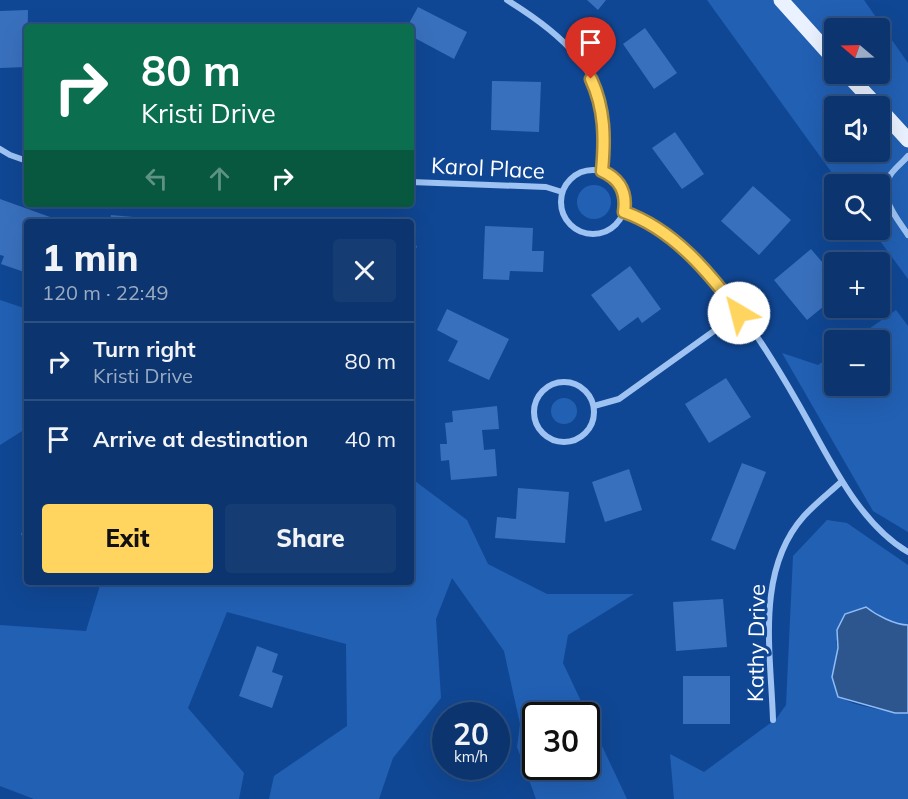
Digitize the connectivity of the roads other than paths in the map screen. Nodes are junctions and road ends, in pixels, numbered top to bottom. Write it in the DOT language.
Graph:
graph roads {
  1 [pos="507,0"];
  2 [pos="781,0"];
  3 [pos="824,48"];
  4 [pos="857,84"];
  5 [pos="868,96"];
  6 [pos="890,120"];
  7 [pos="908,140"];
  8 [pos="0,149"];
  9 [pos="908,156"];
  10 [pos="24,160"];
  11 [pos="602,171"];
  12 [pos="414,182"];
  13 [pos="562,192"];
  14 [pos="624,212"];
  15 [pos="908,235"];
  16 [pos="739,313"];
  17 [pos="594,406"];
  18 [pos="841,482"];
  19 [pos="908,552"];
  20 [pos="773,720"];
  1 -- 11 [label="street"];
  2 -- 3 [label="main road"];
  4 -- 5 [label="main road"];
  6 -- 7 [label="main road"];
  8 -- 10 [label="street"];
  9 -- 15 [label="street"];
  11 -- 13 [label="street, Karol Place"];
  11 -- 14 [label="street"];
  12 -- 13 [label="street, Karol Place"];
  13 -- 14 [label="street, Karol Place"];
  14 -- 16 [label="street"];
  16 -- 17 [label="street"];
  16 -- 18 [label="street"];
  17 -- 17 [label="street"];
  18 -- 19 [label="street"];
  18 -- 20 [label="street, Kathy Drive"];
}
